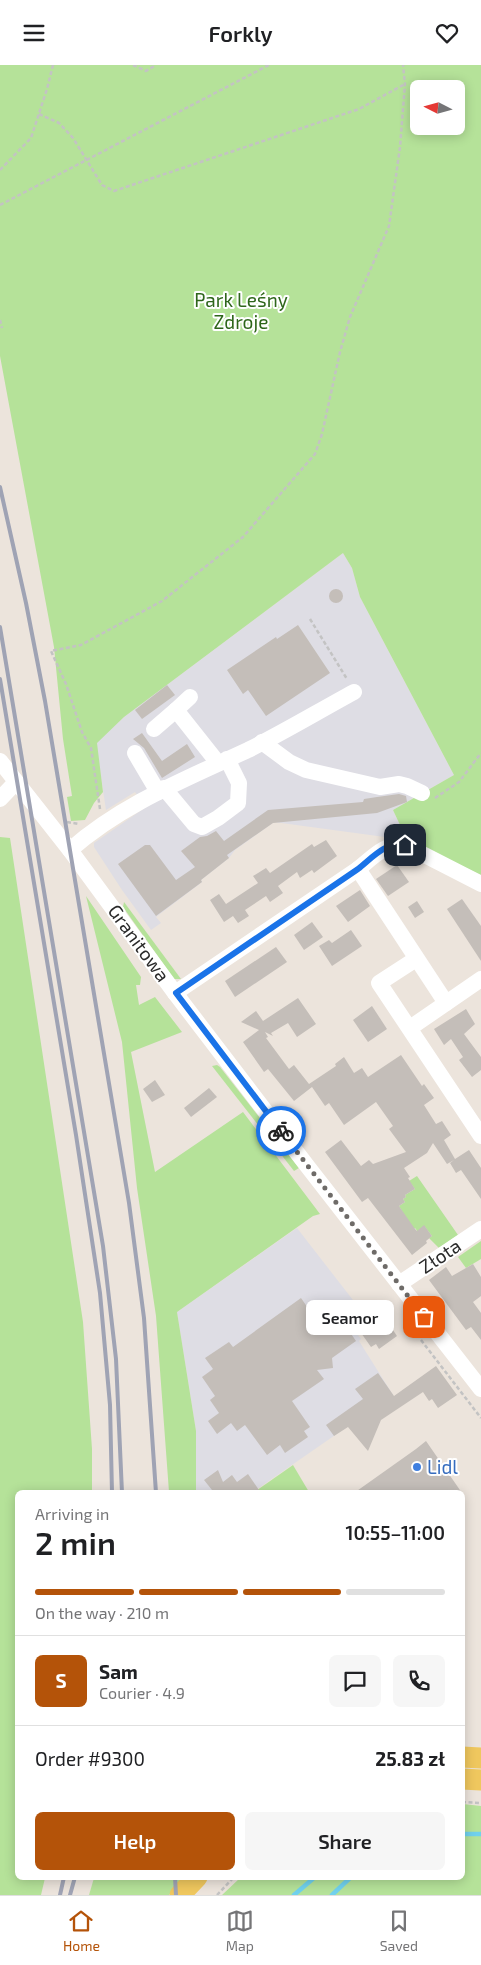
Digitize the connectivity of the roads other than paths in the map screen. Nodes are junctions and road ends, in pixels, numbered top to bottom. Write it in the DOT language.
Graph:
graph roads {
  1 [pos="354,692"];
  2 [pos="190,697"];
  3 [pos="176,709"];
  4 [pos="154,729"];
  5 [pos="262,742"];
  6 [pos="135,753"];
  7 [pos="0,761"];
  8 [pos="222,761"];
  9 [pos="16,782"];
  10 [pos="161,790"];
  11 [pos="422,793"];
  12 [pos="0,799"];
  13 [pos="70,850"];
  14 [pos="358,869"];
  15 [pos="481,884"];
  16 [pos="416,959"];
  17 [pos="481,979"];
  18 [pos="176,993"];
  19 [pos="446,1003"];
  20 [pos="410,1028"];
  21 [pos="481,1136"];
  22 [pos="481,1229"];
  23 [pos="399,1284"];
  24 [pos="480,1387"];
  25 [pos="465,1757"];
  26 [pos="481,1758"];
  27 [pos="465,1779"];
  28 [pos="481,1780"];
  29 [pos="194,1880"];
  30 [pos="208,1880"];
  31 [pos="186,1895"];
  1 -- 5 [label="street"];
  2 -- 3 [label="street"];
  3 -- 4 [label="street"];
  3 -- 8 [label="street"];
  5 -- 8 [label="street"];
  5 -- 11 [label="street"];
  6 -- 10 [label="street"];
  7 -- 9 [label="street, Granitowa"];
  8 -- 10 [label="street"];
  8 -- 10 [label="street"];
  9 -- 12 [label="street"];
  9 -- 13 [label="street, Granitowa"];
  10 -- 13 [label="street"];
  13 -- 18 [label="street, Granitowa"];
  14 -- 15 [label="street"];
  14 -- 16 [label="street"];
  14 -- 18 [label="street"];
  16 -- 19 [label="street"];
  16 -- 20 [label="street"];
  17 -- 19 [label="street"];
  18 -- 23 [label="street, Granitowa"];
  19 -- 20 [label="street"];
  20 -- 21 [label="street"];
  22 -- 23 [label="street, Złota"];
  23 -- 24 [label="street, Granitowa"];
  25 -- 26 [label="main road"];
  27 -- 28 [label="main road"];
  29 -- 31 [label="main road"];
  30 -- 31 [label="main road"];
}
